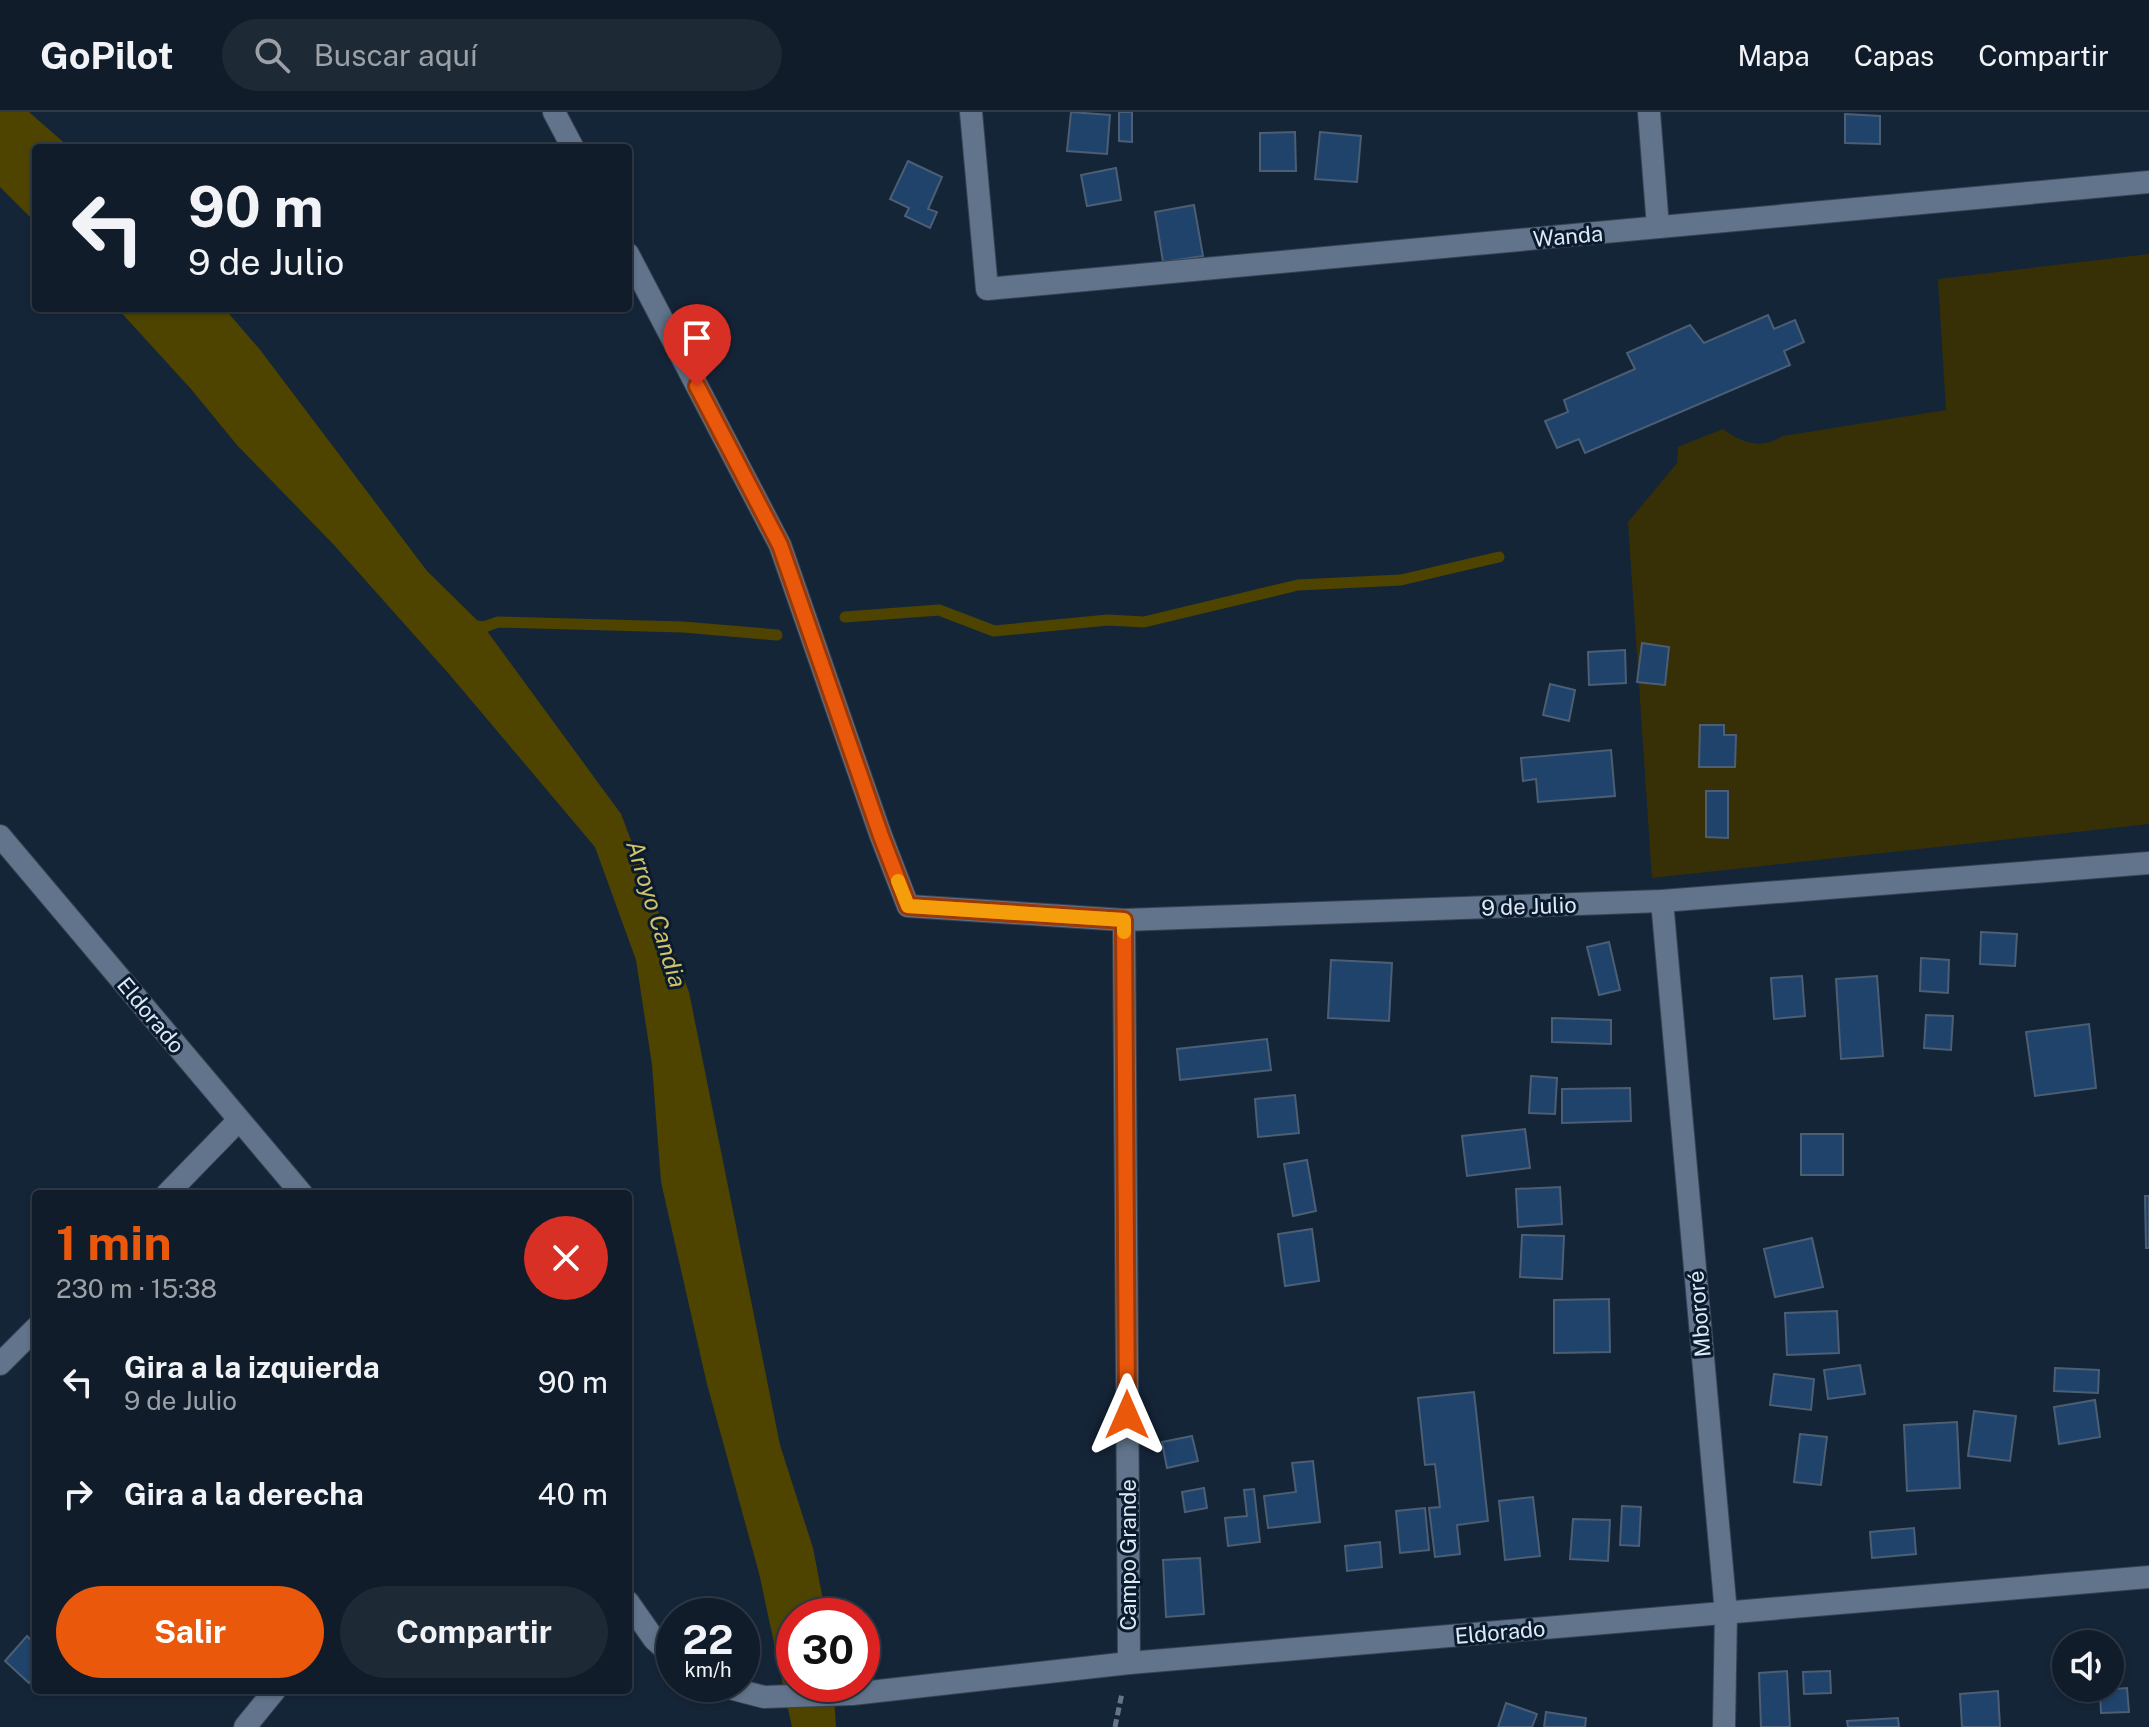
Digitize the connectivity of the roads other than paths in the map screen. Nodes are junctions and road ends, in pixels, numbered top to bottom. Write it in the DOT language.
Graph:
graph roads {
  1 [pos="554,112"];
  2 [pos="971,112"];
  3 [pos="1649,112"];
  4 [pos="571,144"];
  5 [pos="2149,182"];
  6 [pos="1658,227"];
  7 [pos="632,262"];
  8 [pos="0,836"];
  9 [pos="2149,863"];
  10 [pos="1662,901"];
  11 [pos="1124,920"];
  12 [pos="239,1120"];
  13 [pos="171,1190"];
  14 [pos="299,1190"];
  15 [pos="32,1332"];
  16 [pos="0,1364"];
  17 [pos="2149,1577"];
  18 [pos="632,1608"];
  19 [pos="1726,1613"];
  20 [pos="656,1641"];
  21 [pos="1129,1663"];
  22 [pos="272,1694"];
  23 [pos="760,1696"];
  24 [pos="253,1725"];
  25 [pos="1724,1727"];
  1 -- 4 [label="street"];
  2 -- 6 [label="street, Wanda"];
  3 -- 6 [label="street"];
  5 -- 6 [label="street, Wanda"];
  7 -- 11 [label="street, 9 de Julio"];
  8 -- 12 [label="street, Eldorado"];
  9 -- 10 [label="street, 9 de Julio"];
  10 -- 11 [label="street, 9 de Julio"];
  10 -- 19 [label="street, Mbororé"];
  11 -- 21 [label="street, Campo Grande"];
  12 -- 13 [label="street"];
  12 -- 14 [label="street, Eldorado"];
  15 -- 16 [label="street"];
  17 -- 19 [label="street, Eldorado"];
  18 -- 20 [label="street"];
  19 -- 21 [label="street, Eldorado"];
  19 -- 25 [label="street, Mbororé"];
  21 -- 23 [label="street, Eldorado"];
  22 -- 24 [label="street"];
}
